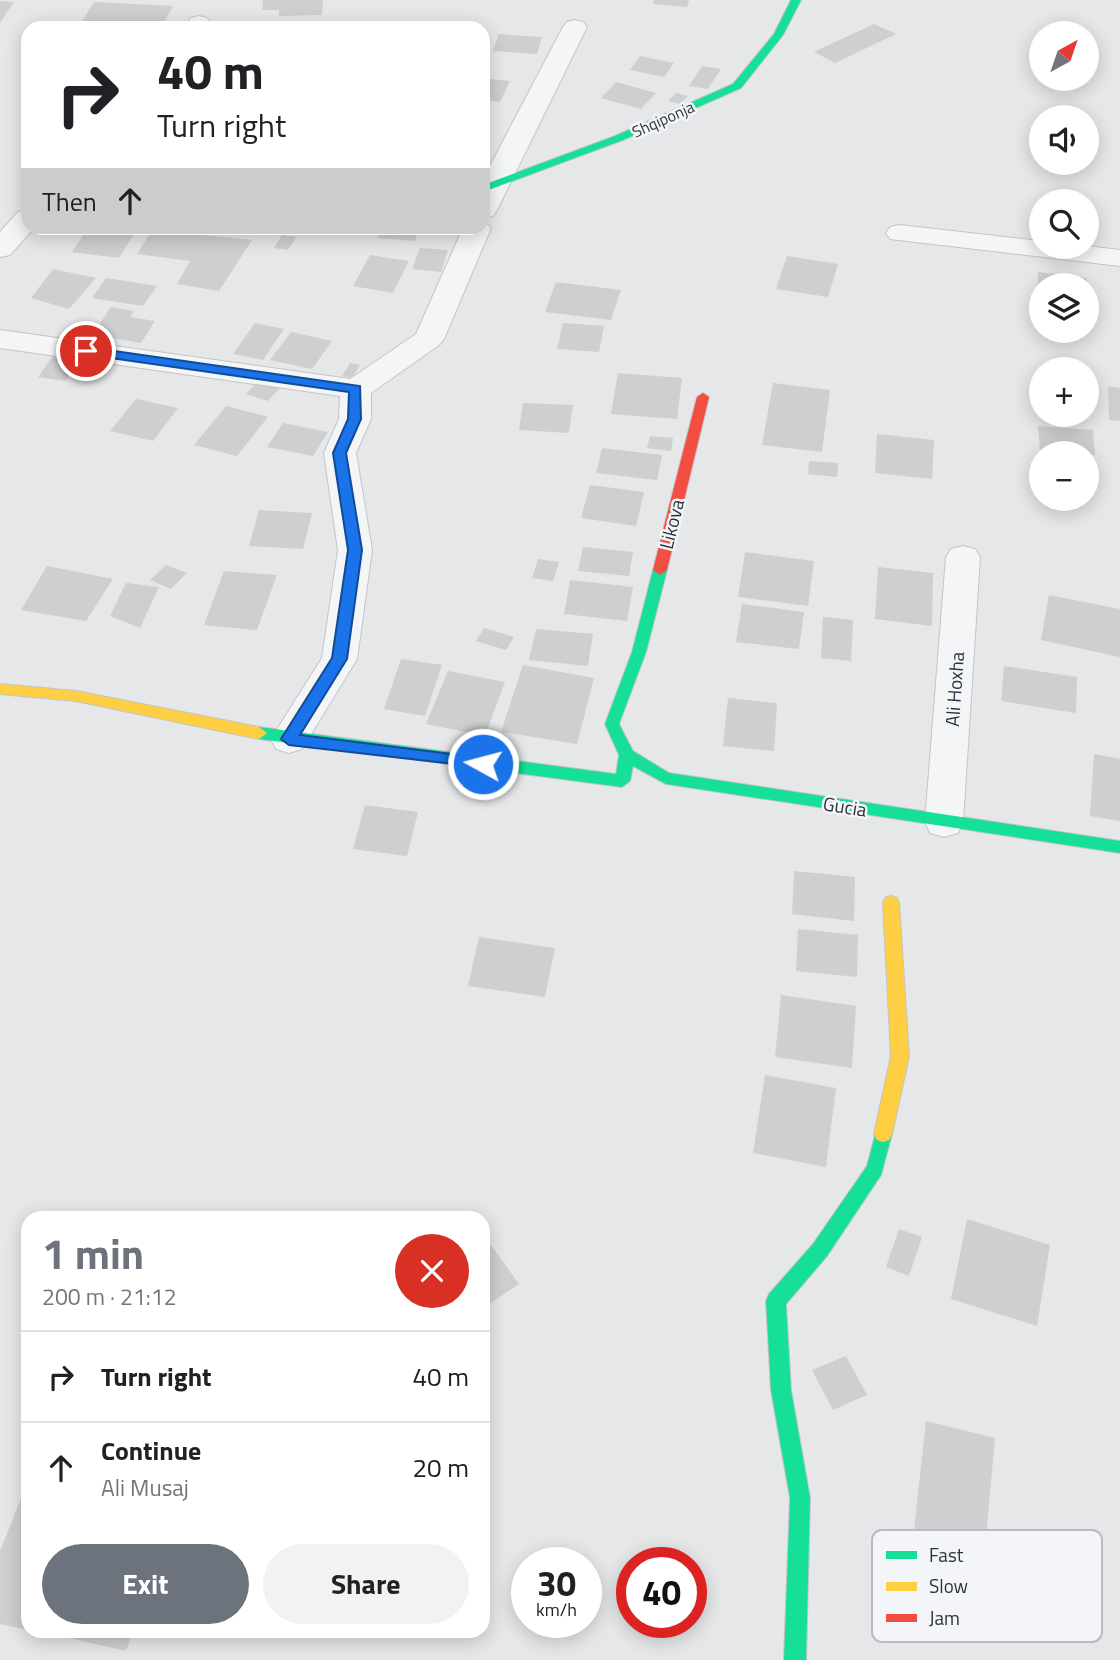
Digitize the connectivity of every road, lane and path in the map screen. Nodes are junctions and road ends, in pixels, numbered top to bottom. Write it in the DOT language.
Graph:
graph roads {
  1 [pos="796,0"];
  2 [pos="575,27"];
  3 [pos="490,188"];
  4 [pos="490,194"];
  5 [pos="21,226"];
  6 [pos="900,233"];
  7 [pos="474,235"];
  8 [pos="0,249"];
  9 [pos="1120,258"];
  10 [pos="0,339"];
  11 [pos="356,389"];
  12 [pos="703,397"];
  13 [pos="963,557"];
  14 [pos="0,689"];
  15 [pos="289,739"];
  16 [pos="627,755"];
  17 [pos="944,822"];
  18 [pos="1120,847"];
  19 [pos="891,903"];
  20 [pos="795,1660"];
  1 -- 4 [label="street, Shqiponja"];
  2 -- 3 [label="street"];
  5 -- 8 [label="street"];
  6 -- 9 [label="street"];
  7 -- 11 [label="street"];
  10 -- 11 [label="street"];
  11 -- 15 [label="street"];
  12 -- 16 [label="street, Likova"];
  13 -- 17 [label="street, Ali Hoxha"];
  14 -- 15 [label="street"];
  15 -- 16 [label="street"];
  16 -- 17 [label="street, Gucia"];
  17 -- 18 [label="street, Gucia"];
  19 -- 20 [label="street"];
}
